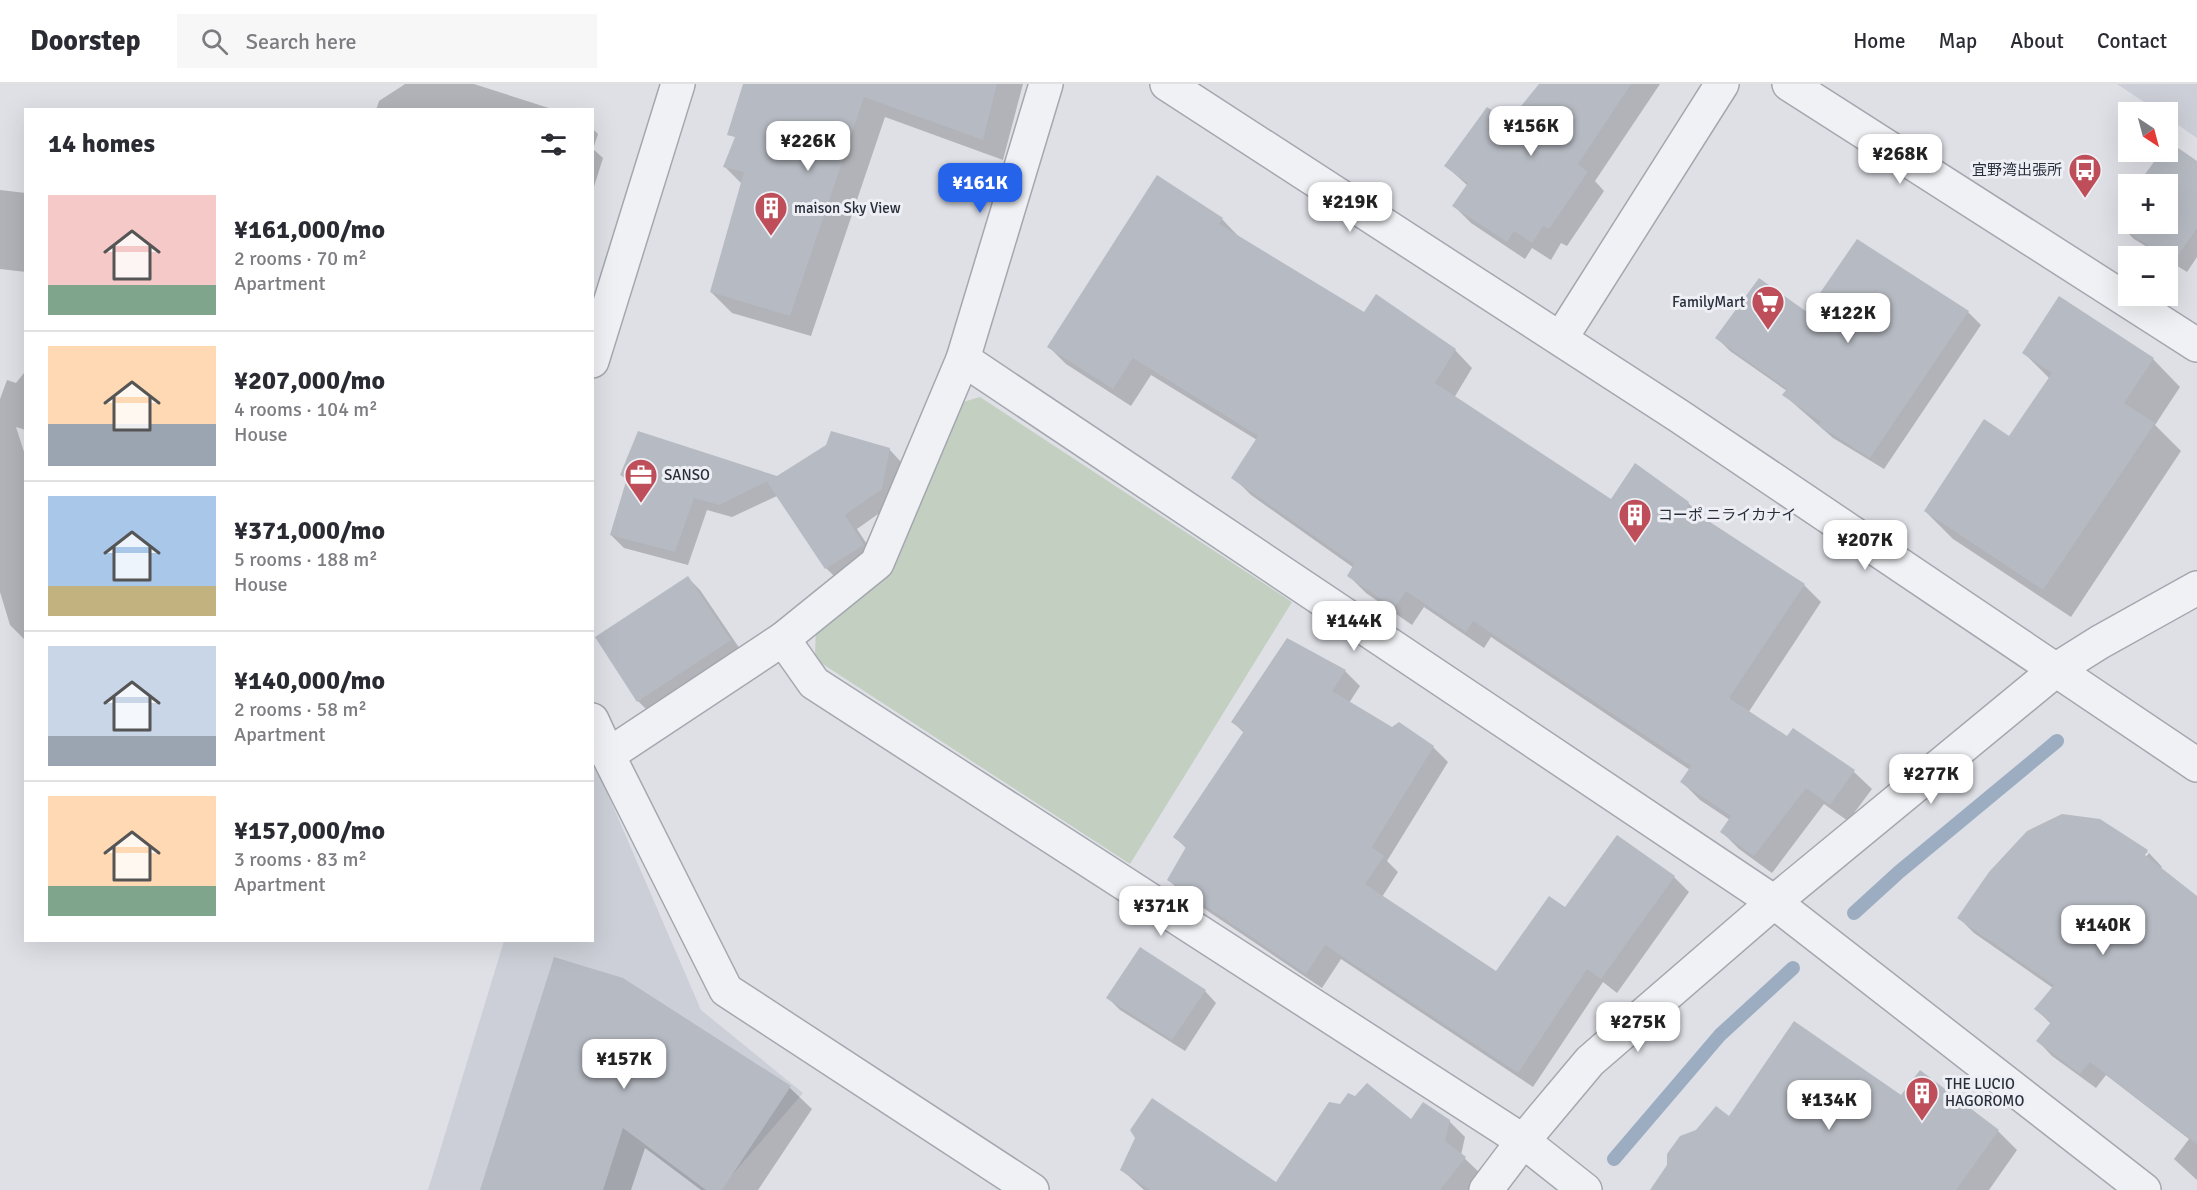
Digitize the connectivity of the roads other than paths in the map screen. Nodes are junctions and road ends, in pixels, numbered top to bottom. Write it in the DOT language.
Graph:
graph roads {
  1 [pos="678,84"];
  2 [pos="1046,84"];
  3 [pos="1167,84"];
  4 [pos="1722,84"];
  5 [pos="1789,84"];
  6 [pos="1561,338"];
  7 [pos="2197,345"];
  8 [pos="594,355"];
  9 [pos="963,359"];
  10 [pos="2197,588"];
  11 [pos="783,639"];
  12 [pos="2057,669"];
  13 [pos="594,724"];
  14 [pos="608,755"];
  15 [pos="2197,765"];
  16 [pos="1774,902"];
  17 [pos="1522,1141"];
  18 [pos="1032,1190"];
  19 [pos="1486,1190"];
  20 [pos="1586,1190"];
  21 [pos="2144,1190"];
  1 -- 8 [label="street"];
  2 -- 9 [label="street"];
  3 -- 6 [label="street"];
  4 -- 6 [label="street"];
  5 -- 7 [label="street"];
  6 -- 12 [label="street"];
  9 -- 11 [label="street"];
  9 -- 16 [label="street"];
  10 -- 12 [label="street"];
  11 -- 14 [label="street"];
  11 -- 17 [label="street"];
  12 -- 15 [label="street"];
  12 -- 16 [label="street"];
  13 -- 14 [label="street"];
  14 -- 18 [label="street"];
  16 -- 17 [label="street"];
  16 -- 21 [label="street"];
  17 -- 19 [label="street"];
  17 -- 20 [label="street"];
}
